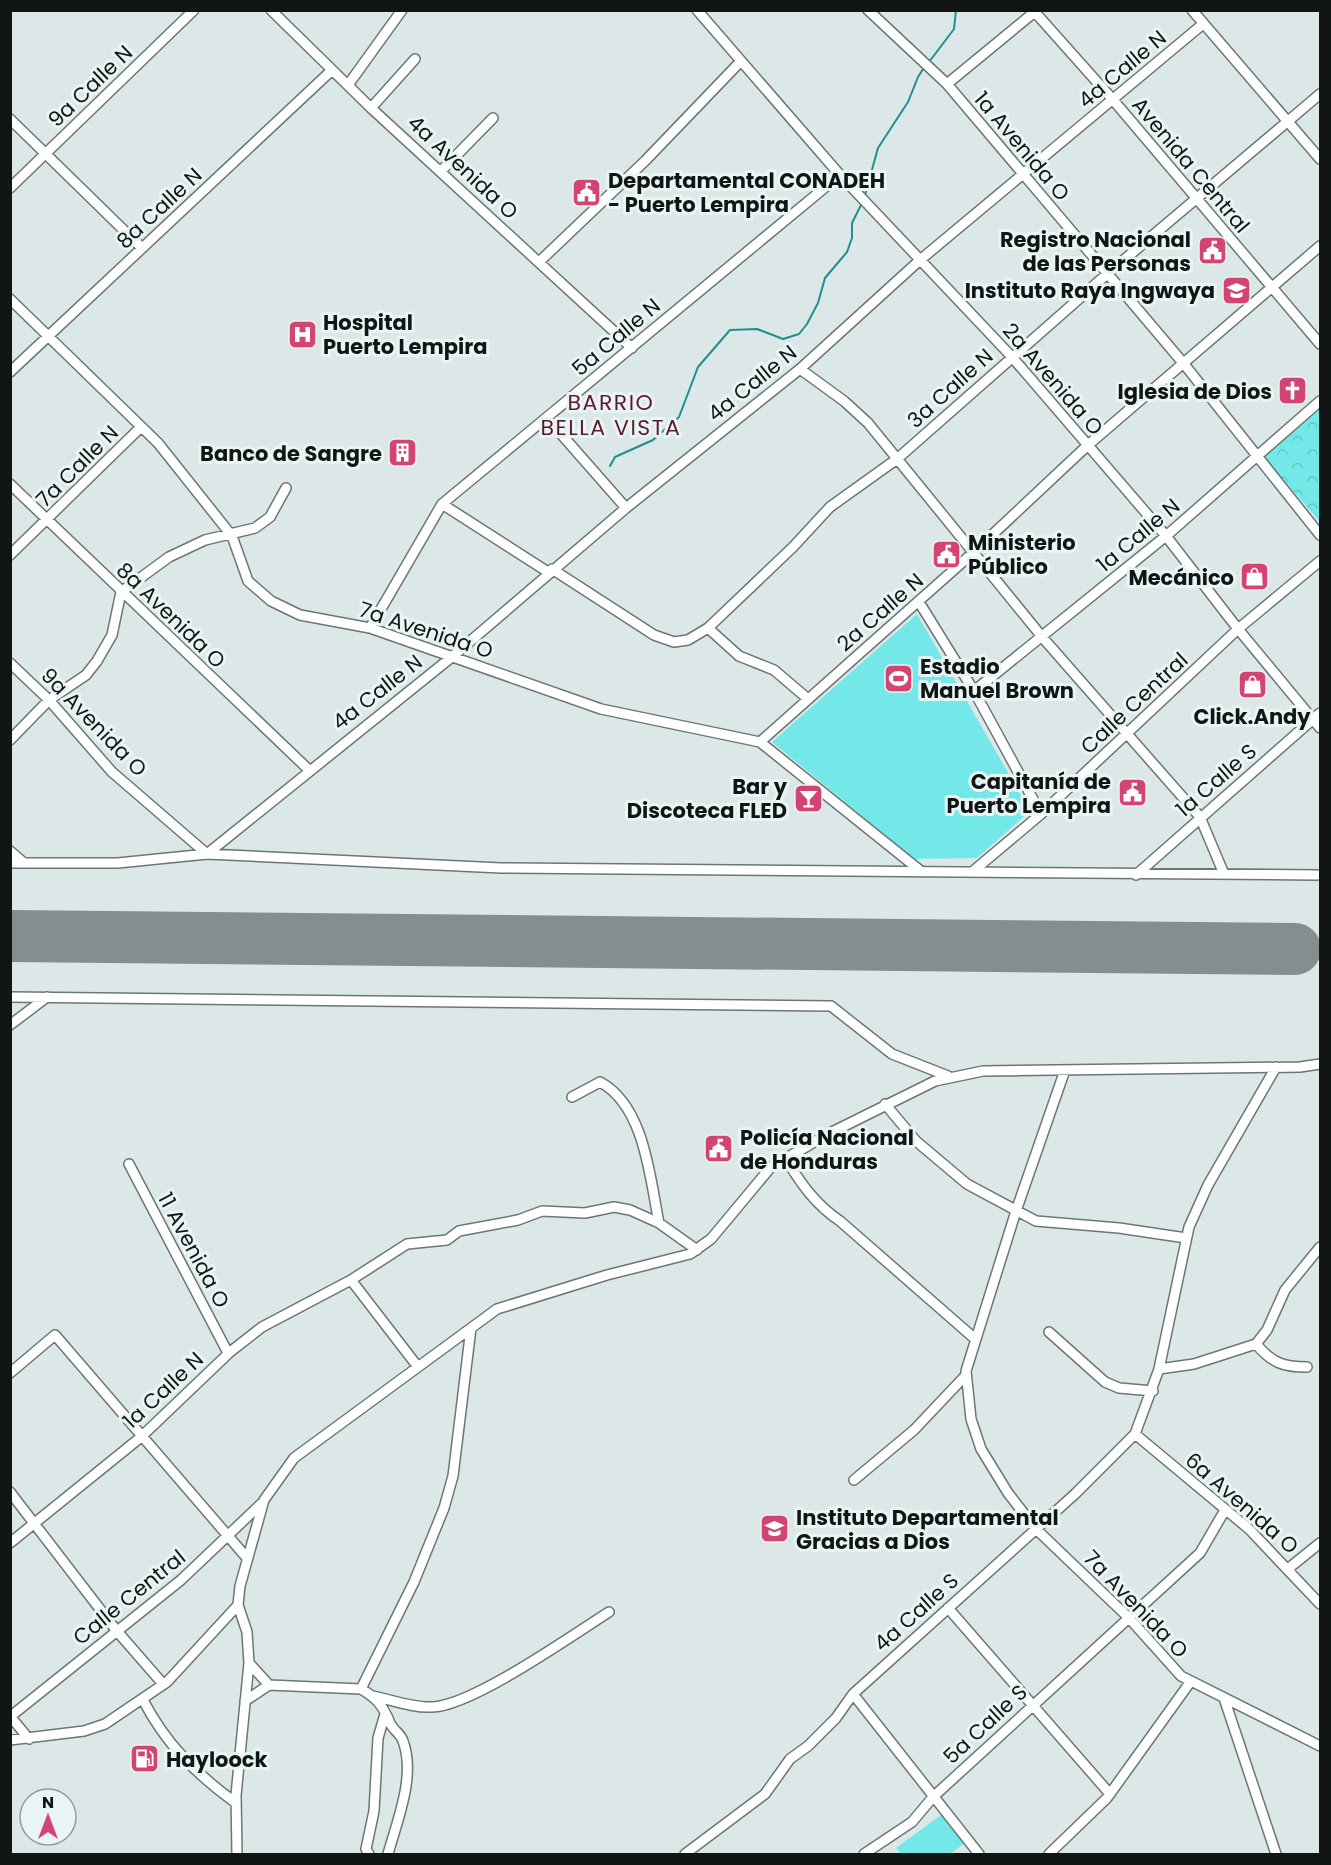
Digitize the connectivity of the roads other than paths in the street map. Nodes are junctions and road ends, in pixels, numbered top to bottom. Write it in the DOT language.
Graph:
graph roads {
  1 [pos="194,10"];
  2 [pos="271,10"];
  3 [pos="402,10"];
  4 [pos="697,10"];
  5 [pos="868,10"];
  6 [pos="1192,10"];
  7 [pos="1035,11"];
  8 [pos="1203,24"];
  9 [pos="415,59"];
  10 [pos="741,61"];
  11 [pos="331,70"];
  12 [pos="947,84"];
  13 [pos="348,85"];
  14 [pos="1320,94"];
  15 [pos="1114,100"];
  16 [pos="371,108"];
  17 [pos="493,118"];
  18 [pos="10,119"];
  19 [pos="1289,124"];
  20 [pos="46,154"];
  21 [pos="1320,159"];
  22 [pos="441,171"];
  23 [pos="840,175"];
  24 [pos="1022,175"];
  25 [pos="10,188"];
  26 [pos="1197,201"];
  27 [pos="1320,246"];
  28 [pos="142,248"];
  29 [pos="920,260"];
  30 [pos="539,262"];
  31 [pos="1106,275"];
  32 [pos="1272,287"];
  33 [pos="10,298"];
  34 [pos="48,336"];
  35 [pos="1320,344"];
  36 [pos="632,348"];
  37 [pos="1012,357"];
  38 [pos="1184,364"];
  39 [pos="800,369"];
  40 [pos="10,372"];
  41 [pos="1320,401"];
  42 [pos="547,418"];
  43 [pos="141,427"];
  44 [pos="1088,445"];
  45 [pos="1258,455"];
  46 [pos="897,459"];
  47 [pos="10,484"];
  48 [pos="286,489"];
  49 [pos="442,504"];
  50 [pos="626,508"];
  51 [pos="48,521"];
  52 [pos="1320,535"];
  53 [pos="232,536"];
  54 [pos="1166,536"];
  55 [pos="975,551"];
  56 [pos="10,555"];
  57 [pos="1320,561"];
  58 [pos="550,570"];
  59 [pos="121,592"];
  60 [pos="919,602"];
  61 [pos="370,628"];
  62 [pos="708,628"];
  63 [pos="1238,629"];
  64 [pos="1043,638"];
  65 [pos="453,656"];
  66 [pos="10,663"];
  67 [pos="974,691"];
  68 [pos="808,699"];
  69 [pos="49,700"];
  70 [pos="1317,716"];
  71 [pos="1320,728"];
  72 [pos="1128,734"];
  73 [pos="10,740"];
  74 [pos="760,741"];
  75 [pos="309,770"];
  76 [pos="1041,814"];
  77 [pos="1200,817"];
  78 [pos="10,850"];
  79 [pos="207,854"];
  80 [pos="10,863"];
  81 [pos="24,863"];
  82 [pos="922,872"];
  83 [pos="972,873"];
  84 [pos="1224,874"];
  85 [pos="1136,875"];
  86 [pos="1319,876"];
  87 [pos="10,997"];
  88 [pos="48,997"];
  89 [pos="10,1024"];
  90 [pos="1320,1064"];
  91 [pos="1276,1067"];
  92 [pos="1065,1070"];
  93 [pos="948,1076"];
  94 [pos="572,1097"];
  95 [pos="885,1104"];
  96 [pos="786,1159"];
  97 [pos="129,1164"];
  98 [pos="1016,1211"];
  99 [pos="659,1223"];
  100 [pos="1186,1238"];
  101 [pos="1320,1246"];
  102 [pos="697,1250"];
  103 [pos="351,1280"];
  104 [pos="471,1328"];
  105 [pos="1049,1332"];
  106 [pos="974,1338"];
  107 [pos="1256,1344"];
  108 [pos="228,1353"];
  109 [pos="418,1367"];
  110 [pos="1307,1367"];
  111 [pos="1159,1369"];
  112 [pos="10,1373"];
  113 [pos="966,1375"];
  114 [pos="1153,1391"];
  115 [pos="1135,1434"];
  116 [pos="141,1437"];
  117 [pos="855,1480"];
  118 [pos="10,1492"];
  119 [pos="264,1500"];
  120 [pos="1226,1510"];
  121 [pos="35,1522"];
  122 [pos="1036,1529"];
  123 [pos="226,1534"];
  124 [pos="10,1542"];
  125 [pos="1320,1543"];
  126 [pos="248,1558"];
  127 [pos="1289,1568"];
  128 [pos="1320,1604"];
  129 [pos="238,1605"];
  130 [pos="948,1608"];
  131 [pos="609,1612"];
  132 [pos="1129,1618"];
  133 [pos="116,1630"];
  134 [pos="249,1663"];
  135 [pos="1191,1681"];
  136 [pos="163,1684"];
  137 [pos="269,1685"];
  138 [pos="361,1689"];
  139 [pos="853,1694"];
  140 [pos="373,1696"];
  141 [pos="1224,1698"];
  142 [pos="143,1700"];
  143 [pos="245,1701"];
  144 [pos="1033,1704"];
  145 [pos="386,1711"];
  146 [pos="11,1716"];
  147 [pos="29,1739"];
  148 [pos="10,1740"];
  149 [pos="1320,1746"];
  150 [pos="1110,1794"];
  151 [pos="933,1797"];
  152 [pos="236,1803"];
  153 [pos="237,1854"];
  154 [pos="369,1854"];
  155 [pos="388,1854"];
  156 [pos="685,1854"];
  157 [pos="864,1854"];
  158 [pos="979,1854"];
  159 [pos="1049,1854"];
  160 [pos="1276,1854"];
  1 -- 20 [label="street, 9a Calle N"];
  2 -- 11 [label="street, 4a Avenida O"];
  3 -- 13 [label="street"];
  4 -- 10 [label="street, 2a Avenida O"];
  5 -- 12 [label="street, 1a Avenida O"];
  6 -- 8 [label="street"];
  7 -- 12 [label="street"];
  7 -- 15 [label="street, Avenida Central"];
  8 -- 15 [label="street, 4a Calle N"];
  8 -- 19 [label="street"];
  9 -- 16 [label="street"];
  10 -- 23 [label="street, 2a Avenida O"];
  10 -- 30 [label="street"];
  11 -- 13 [label="street, 4a Avenida O"];
  11 -- 28 [label="street, 8a Calle N"];
  12 -- 24 [label="street, 1a Avenida O"];
  13 -- 16 [label="street, 4a Avenida O"];
  14 -- 19 [label="street, 3a Calle N"];
  15 -- 24 [label="street, 4a Calle N"];
  15 -- 26 [label="street, Avenida Central"];
  16 -- 22 [label="street, 4a Avenida O"];
  17 -- 22 [label="street"];
  18 -- 20 [label="street"];
  19 -- 21 [label="street"];
  19 -- 26 [label="street, 3a Calle N"];
  20 -- 25 [label="street, 9a Calle N"];
  20 -- 28 [label="street"];
  22 -- 30 [label="street, 4a Avenida O"];
  23 -- 29 [label="street, 2a Avenida O"];
  23 -- 36 [label="street, 5a Calle N"];
  24 -- 29 [label="street, 4a Calle N"];
  24 -- 31 [label="street, 1a Avenida O"];
  26 -- 31 [label="street, 3a Calle N"];
  26 -- 32 [label="street, Avenida Central"];
  27 -- 32 [label="street, 2a Calle N"];
  28 -- 34 [label="street, 8a Calle N"];
  29 -- 37 [label="street, 2a Avenida O"];
  29 -- 39 [label="street, 4a Calle N"];
  30 -- 36 [label="street, 4a Avenida O"];
  31 -- 37 [label="street, 3a Calle N"];
  31 -- 38 [label="street, 1a Avenida O"];
  32 -- 35 [label="street, Avenida Central"];
  32 -- 38 [label="street, 2a Calle N"];
  33 -- 34 [label="street, 7a Avenida O"];
  34 -- 40 [label="street, 8a Calle N"];
  34 -- 43 [label="street, 7a Avenida O"];
  36 -- 42 [label="street, 5a Calle N"];
  37 -- 44 [label="street, 2a Avenida O"];
  37 -- 46 [label="street, 3a Calle N"];
  38 -- 44 [label="street, 2a Calle N"];
  38 -- 45 [label="street, 1a Avenida O"];
  39 -- 46 [label="street"];
  39 -- 50 [label="street, 4a Calle N"];
  41 -- 45 [label="street, 1a Calle N"];
  42 -- 49 [label="street, 5a Calle N"];
  42 -- 50 [label="street"];
  43 -- 51 [label="street, 7a Calle N"];
  43 -- 53 [label="street, 7a Avenida O"];
  44 -- 54 [label="street, 2a Avenida O"];
  44 -- 55 [label="street, 2a Calle N"];
  45 -- 52 [label="street, 1a Avenida O"];
  45 -- 54 [label="street, 1a Calle N"];
  46 -- 55 [label="street"];
  46 -- 62 [label="street, 3a Calle N"];
  47 -- 51 [label="street, 8a Avenida O"];
  48 -- 53 [label="street"];
  49 -- 58 [label="street"];
  49 -- 61 [label="street, 5a Calle N"];
  50 -- 58 [label="street, 4a Calle N"];
  51 -- 56 [label="street, 7a Calle N"];
  51 -- 59 [label="street, 8a Avenida O"];
  53 -- 59 [label="street"];
  53 -- 61 [label="street, 7a Avenida O"];
  54 -- 63 [label="street, 2a Avenida O"];
  54 -- 64 [label="street, 1a Calle N"];
  55 -- 60 [label="street, 2a Calle N"];
  55 -- 64 [label="street"];
  57 -- 63 [label="street, Calle Central"];
  58 -- 62 [label="street, 3a Calle N"];
  58 -- 65 [label="street, 4a Calle N"];
  59 -- 69 [label="street"];
  59 -- 75 [label="street, 8a Avenida O"];
  60 -- 67 [label="street"];
  60 -- 68 [label="street, 2a Calle N"];
  61 -- 65 [label="street, 7a Avenida O"];
  62 -- 68 [label="street"];
  63 -- 70 [label="street, 2a Avenida O"];
  63 -- 72 [label="street, Calle Central"];
  64 -- 67 [label="street, 1a Calle N"];
  64 -- 72 [label="street"];
  65 -- 74 [label="street, 7a Avenida O"];
  65 -- 75 [label="street, 4a Calle N"];
  66 -- 69 [label="street, 9a Avenida O"];
  67 -- 76 [label="street"];
  68 -- 74 [label="street, 2a Calle N"];
  69 -- 73 [label="street"];
  69 -- 79 [label="street, 9a Avenida O"];
  70 -- 71 [label="street, 2a Avenida O"];
  70 -- 77 [label="street, 1a Calle S"];
  72 -- 76 [label="street, Calle Central"];
  72 -- 77 [label="street"];
  74 -- 82 [label="street, 7a Avenida O"];
  75 -- 79 [label="street, 4a Calle N"];
  76 -- 83 [label="street, Calle Central"];
  77 -- 84 [label="street"];
  77 -- 85 [label="street, 1a Calle S"];
  78 -- 81 [label="street"];
  79 -- 81 [label="street"];
  79 -- 82 [label="street"];
  80 -- 81 [label="street"];
  82 -- 83 [label="street"];
  83 -- 85 [label="street"];
  84 -- 85 [label="street"];
  84 -- 86 [label="street"];
  87 -- 88 [label="street"];
  88 -- 89 [label="street"];
  88 -- 93 [label="street"];
  90 -- 91 [label="street"];
  91 -- 92 [label="street"];
  91 -- 100 [label="street, 4a Calle S"];
  92 -- 93 [label="street"];
  92 -- 98 [label="street"];
  93 -- 95 [label="street"];
  94 -- 99 [label="street"];
  95 -- 96 [label="street"];
  95 -- 98 [label="street"];
  96 -- 102 [label="street"];
  96 -- 106 [label="street"];
  97 -- 108 [label="street, 11 Avenida O"];
  98 -- 100 [label="street"];
  98 -- 106 [label="street"];
  99 -- 102 [label="street, 1a Calle N"];
  99 -- 103 [label="street, 1a Calle N"];
  100 -- 111 [label="street, 4a Calle S"];
  101 -- 107 [label="street"];
  102 -- 104 [label="street"];
  103 -- 108 [label="street, 1a Calle N"];
  103 -- 109 [label="street"];
  104 -- 109 [label="street"];
  104 -- 138 [label="street"];
  105 -- 114 [label="street"];
  106 -- 113 [label="street"];
  107 -- 110 [label="street"];
  107 -- 111 [label="street"];
  108 -- 116 [label="street, 1a Calle N"];
  109 -- 119 [label="street"];
  111 -- 114 [label="street, 4a Calle S"];
  112 -- 116 [label="street"];
  113 -- 117 [label="street"];
  113 -- 122 [label="street, 7a Avenida O"];
  114 -- 115 [label="street, 4a Calle S"];
  115 -- 120 [label="street, 6a Avenida O"];
  115 -- 122 [label="street, 4a Calle S"];
  116 -- 121 [label="street, 1a Calle N"];
  116 -- 123 [label="street"];
  118 -- 121 [label="street"];
  119 -- 123 [label="street, Calle Central"];
  119 -- 126 [label="street"];
  120 -- 127 [label="street, 6a Avenida O"];
  120 -- 132 [label="street, 5a Calle S"];
  121 -- 124 [label="street, 1a Calle N"];
  121 -- 133 [label="street"];
  122 -- 130 [label="street, 4a Calle S"];
  122 -- 132 [label="street, 7a Avenida O"];
  123 -- 126 [label="street"];
  123 -- 133 [label="street, Calle Central"];
  125 -- 127 [label="street"];
  126 -- 129 [label="street"];
  127 -- 128 [label="street, 6a Avenida O"];
  129 -- 134 [label="street"];
  129 -- 136 [label="street"];
  130 -- 139 [label="street, 4a Calle S"];
  130 -- 144 [label="street"];
  131 -- 140 [label="street"];
  132 -- 135 [label="street, 7a Avenida O"];
  132 -- 144 [label="street, 5a Calle S"];
  133 -- 136 [label="street"];
  133 -- 146 [label="street, Calle Central"];
  134 -- 137 [label="street"];
  134 -- 143 [label="street"];
  135 -- 141 [label="street, 7a Avenida O"];
  135 -- 150 [label="street"];
  136 -- 142 [label="street"];
  137 -- 138 [label="street"];
  137 -- 143 [label="street"];
  138 -- 140 [label="street"];
  139 -- 151 [label="street"];
  139 -- 156 [label="street, 4a Calle S"];
  140 -- 145 [label="street"];
  141 -- 149 [label="street, 7a Avenida O"];
  141 -- 160 [label="street"];
  142 -- 147 [label="street"];
  142 -- 152 [label="street"];
  143 -- 152 [label="street"];
  144 -- 150 [label="street"];
  144 -- 151 [label="street, 5a Calle S"];
  145 -- 154 [label="street"];
  145 -- 155 [label="street"];
  146 -- 147 [label="street"];
  147 -- 148 [label="street"];
  150 -- 159 [label="street"];
  151 -- 157 [label="street, 5a Calle S"];
  151 -- 158 [label="street"];
  152 -- 153 [label="street"];
}
